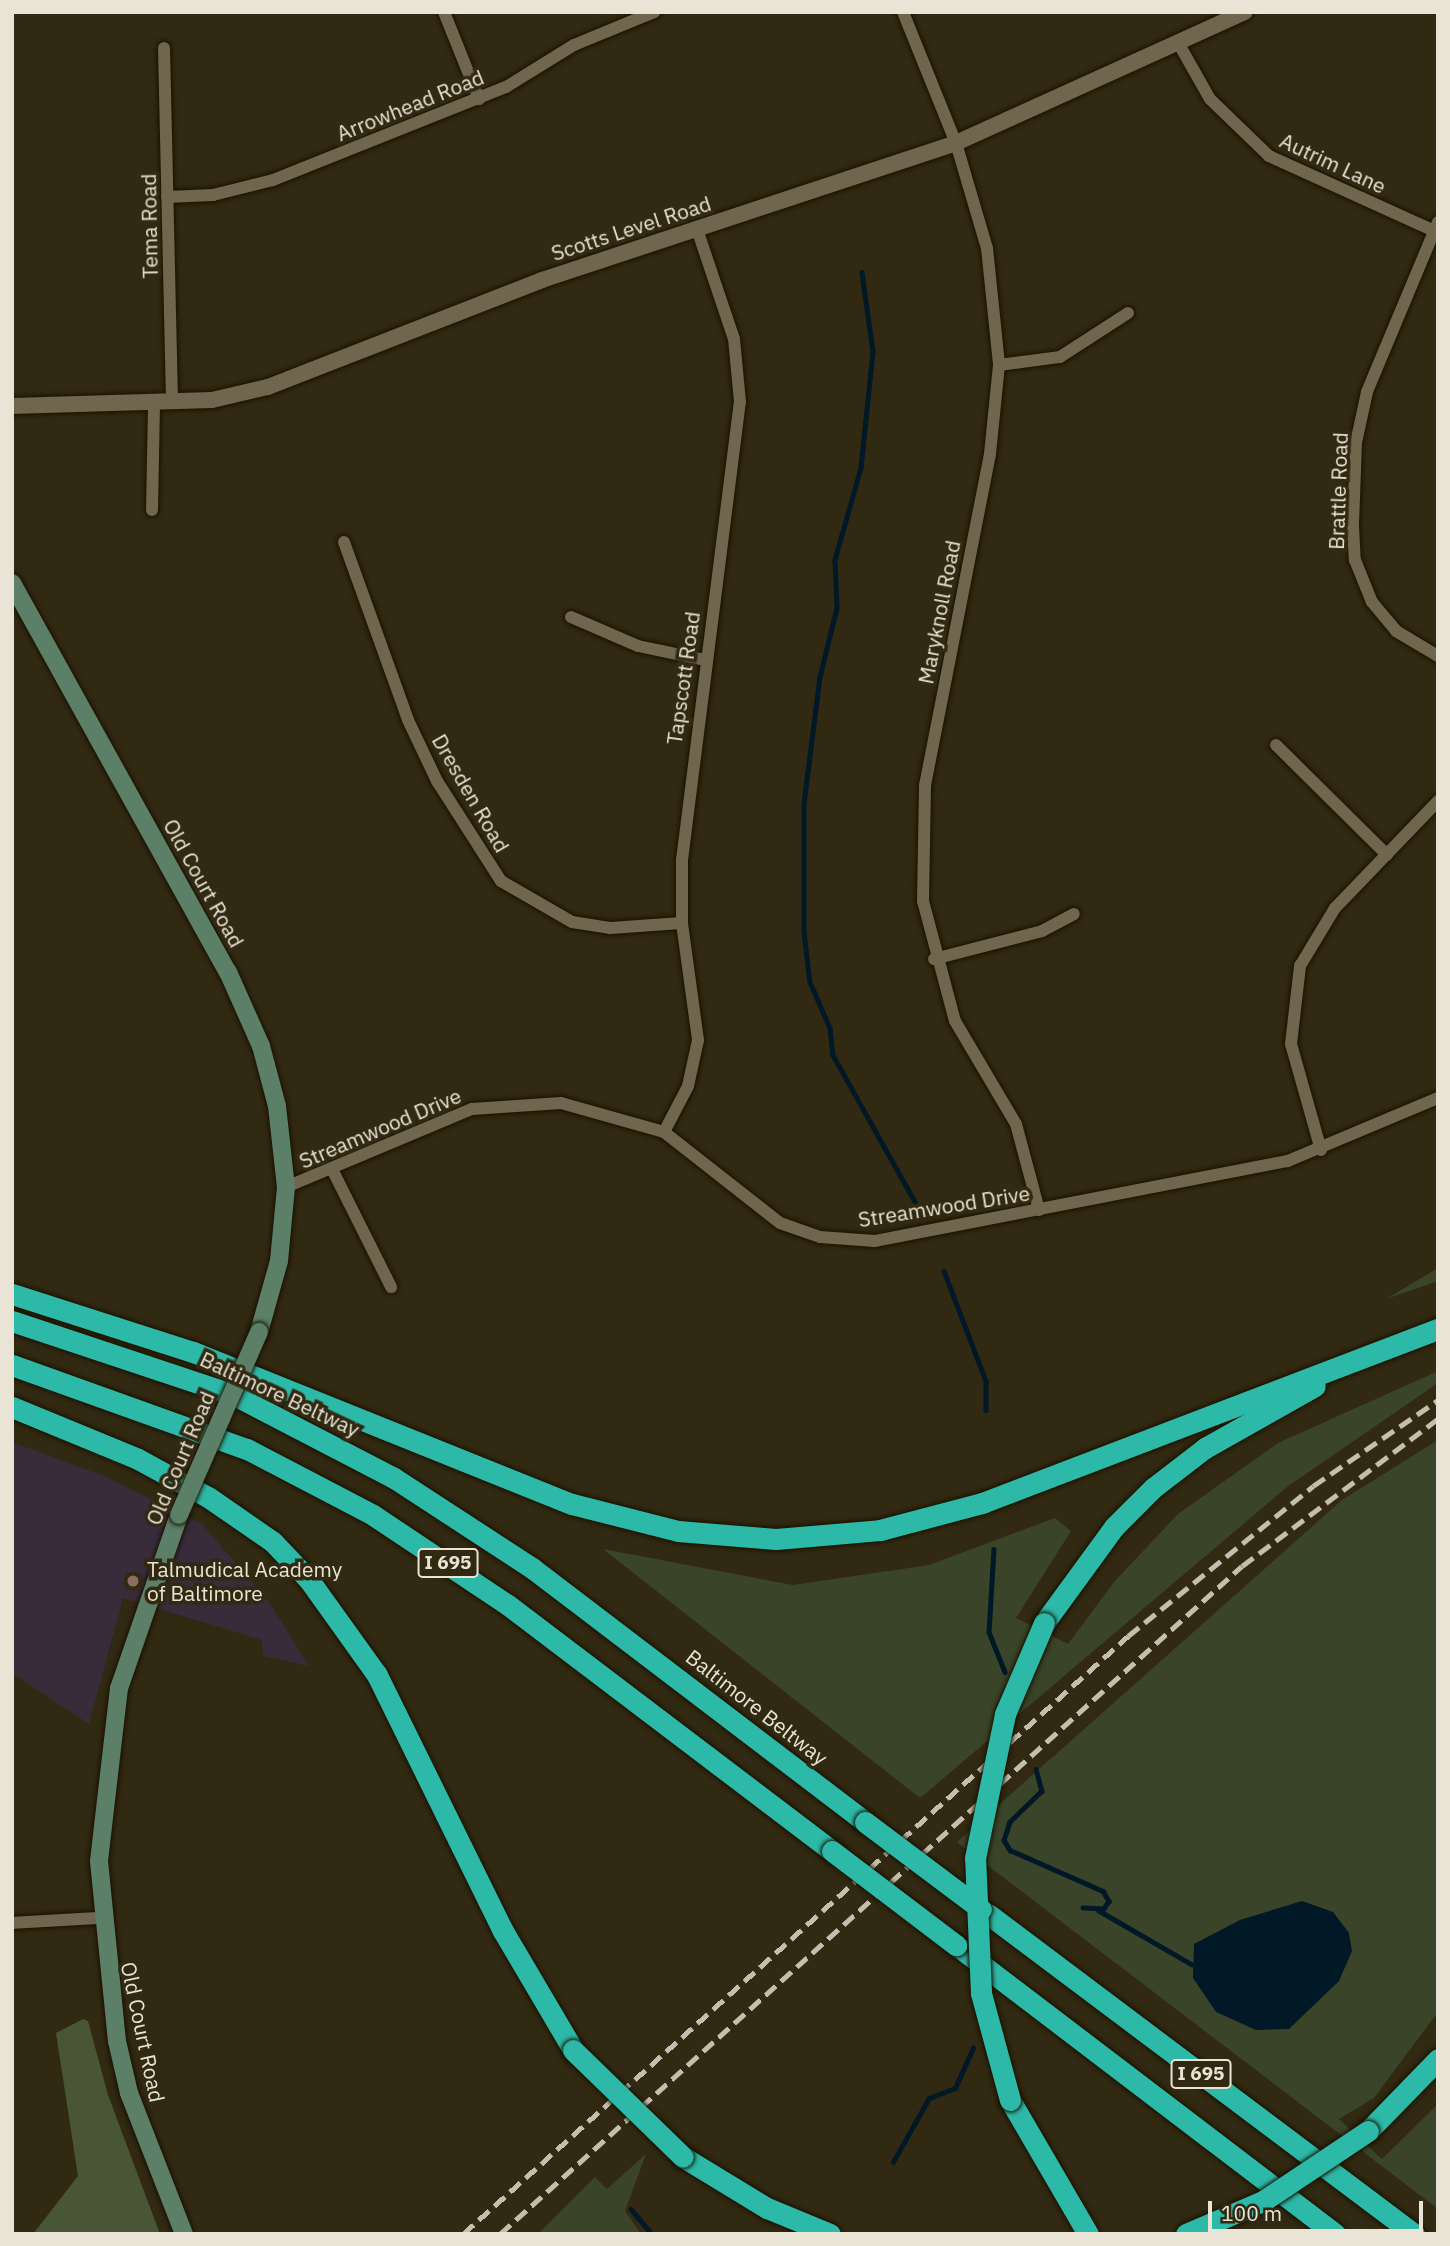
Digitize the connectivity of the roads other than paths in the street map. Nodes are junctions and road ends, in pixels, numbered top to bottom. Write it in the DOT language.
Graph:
graph roads {
  1 [pos="444,12"];
  2 [pos="654,12"];
  3 [pos="902,12"];
  4 [pos="1245,12"];
  5 [pos="1180,46"];
  6 [pos="164,48"];
  7 [pos="479,99"];
  8 [pos="956,143"];
  9 [pos="167,197"];
  10 [pos="1436,226"];
  11 [pos="697,229"];
  12 [pos="1128,313"];
  13 [pos="999,365"];
  14 [pos="172,403"];
  15 [pos="154,404"];
  16 [pos="12,406"];
  17 [pos="152,510"];
  18 [pos="344,542"];
  19 [pos="12,583"];
  20 [pos="571,617"];
  21 [pos="1438,656"];
  22 [pos="705,660"];
  23 [pos="1276,745"];
  24 [pos="1438,801"];
  25 [pos="1387,855"];
  26 [pos="1074,914"];
  27 [pos="682,923"];
  28 [pos="934,959"];
  29 [pos="1438,1098"];
  30 [pos="663,1132"];
  31 [pos="1321,1150"];
  32 [pos="333,1171"];
  33 [pos="286,1187"];
  34 [pos="1039,1210"];
  35 [pos="391,1287"];
  36 [pos="12,1293"];
  37 [pos="12,1321"];
  38 [pos="1438,1329"];
  39 [pos="1398,1345"];
  40 [pos="12,1364"];
  41 [pos="12,1407"];
  42 [pos="100,1917"];
  43 [pos="12,1923"];
  44 [pos="1438,2059"];
  45 [pos="184,2234"];
  46 [pos="830,2234"];
  47 [pos="1088,2234"];
  48 [pos="1185,2234"];
  49 [pos="1336,2234"];
  50 [pos="1414,2234"];
  1 -- 7 [label="street"];
  2 -- 7 [label="street, Arrowhead Road"];
  3 -- 8 [label="street, Maryknoll Road"];
  4 -- 5 [label="street, Scotts Level Road"];
  5 -- 8 [label="street, Scotts Level Road"];
  5 -- 10 [label="street, Autrim Lane"];
  6 -- 9 [label="street, Tema Road"];
  7 -- 9 [label="street, Arrowhead Road"];
  8 -- 11 [label="street, Scotts Level Road"];
  8 -- 13 [label="street, Maryknoll Road"];
  9 -- 14 [label="street, Tema Road"];
  10 -- 21 [label="street, Brattle Road"];
  11 -- 14 [label="street, Scotts Level Road"];
  11 -- 22 [label="street, Tapscott Road"];
  12 -- 13 [label="street"];
  13 -- 28 [label="street, Maryknoll Road"];
  14 -- 15 [label="street, Scotts Level Road"];
  15 -- 16 [label="street, Scotts Level Road"];
  15 -- 17 [label="street"];
  18 -- 27 [label="street, Dresden Road"];
  19 -- 33 [label="main road, Old Court Road"];
  20 -- 22 [label="street"];
  22 -- 27 [label="street, Tapscott Road"];
  23 -- 25 [label="street"];
  24 -- 25 [label="street"];
  25 -- 31 [label="street"];
  26 -- 28 [label="street"];
  27 -- 30 [label="street, Tapscott Road"];
  28 -- 34 [label="street, Maryknoll Road"];
  29 -- 31 [label="street, Streamwood Drive"];
  30 -- 32 [label="street, Streamwood Drive"];
  30 -- 34 [label="street, Streamwood Drive"];
  31 -- 34 [label="street, Streamwood Drive"];
  32 -- 33 [label="street, Streamwood Drive"];
  32 -- 35 [label="street"];
  33 -- 42 [label="main road, Old Court Road, bridge"];
  36 -- 39 [label="highway"];
  37 -- 50 [label="highway, Baltimore Beltway / I 695, bridge"];
  38 -- 39 [label="highway"];
  39 -- 47 [label="highway, bridge"];
  40 -- 49 [label="highway, I 695, bridge"];
  41 -- 46 [label="highway, bridge"];
  42 -- 43 [label="street"];
  42 -- 45 [label="main road, Old Court Road"];
  44 -- 48 [label="highway, bridge"];
}
